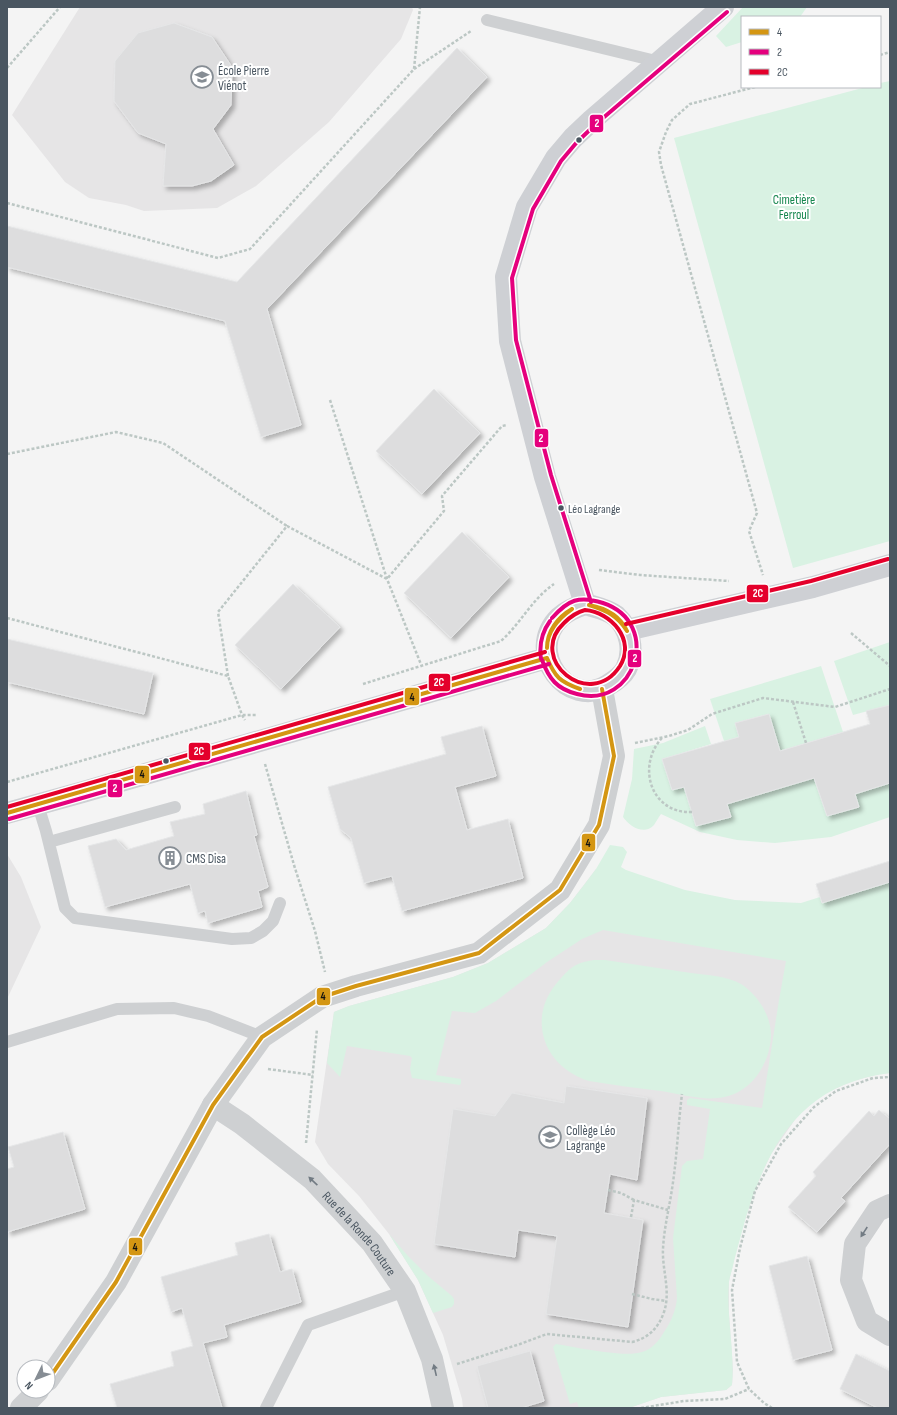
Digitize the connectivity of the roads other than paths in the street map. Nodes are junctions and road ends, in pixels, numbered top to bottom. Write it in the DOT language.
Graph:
graph roads {
  1 [pos="723,7"];
  2 [pos="488,20"];
  3 [pos="660,62"];
  4 [pos="890,566"];
  5 [pos="585,604"];
  6 [pos="627,630"];
  7 [pos="547,658"];
  8 [pos="602,689"];
  9 [pos="38,805"];
  10 [pos="174,807"];
  11 [pos="7,813"];
  12 [pos="49,842"];
  13 [pos="280,903"];
  14 [pos="262,1037"];
  15 [pos="7,1042"];
  16 [pos="213,1105"];
  17 [pos="890,1205"];
  18 [pos="405,1291"];
  19 [pos="890,1336"];
  20 [pos="56,1368"];
  21 [pos="30,1399"];
  22 [pos="21,1408"];
  23 [pos="266,1408"];
  24 [pos="443,1408"];
  1 -- 3 [label="street"];
  2 -- 3 [label="lane"];
  3 -- 5 [label="street"];
  4 -- 6 [label="street"];
  5 -- 6 [label="street"];
  5 -- 7 [label="street"];
  6 -- 8 [label="street"];
  7 -- 8 [label="street"];
  7 -- 9 [label="street"];
  8 -- 14 [label="street"];
  9 -- 11 [label="street"];
  9 -- 12 [label="lane"];
  10 -- 12 [label="lane"];
  12 -- 13 [label="lane"];
  14 -- 15 [label="lane"];
  14 -- 16 [label="street"];
  18 -- 16 [label="street, Rue de la Ronde Couture, one-way"];
  16 -- 20 [label="street"];
  17 -- 19 [label="street, one-way"];
  18 -- 23 [label="lane"];
  24 -- 18 [label="street, Rue de la Ronde Couture, one-way"];
  21 -- 22 [label="street"];
}
